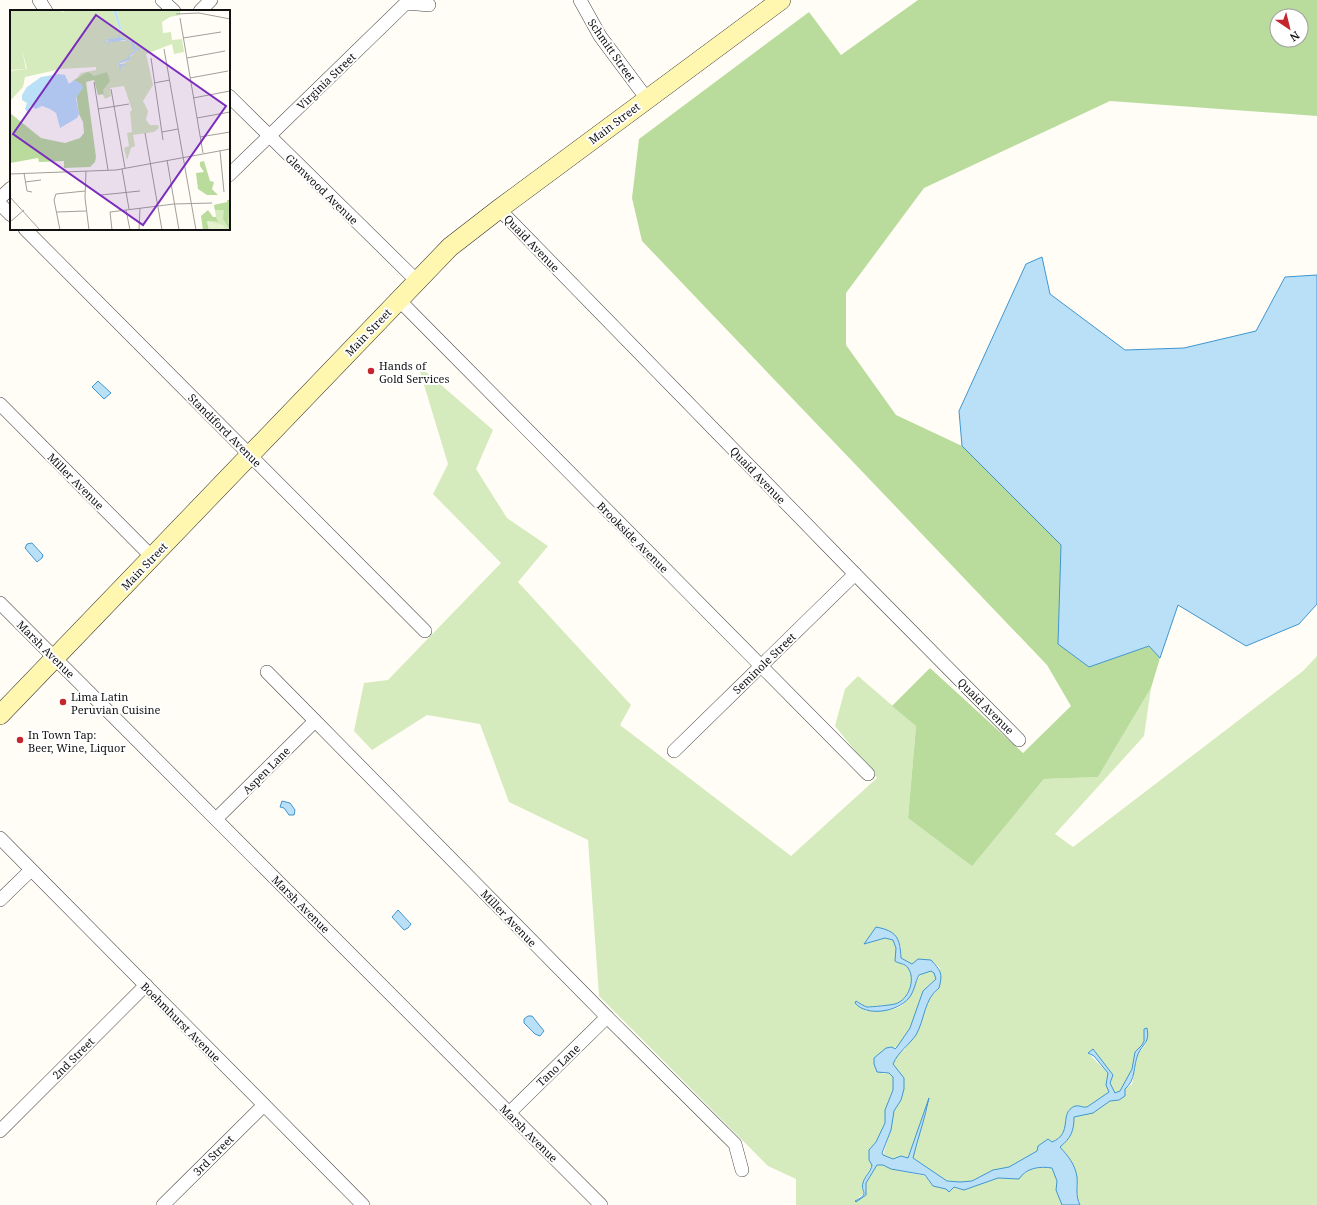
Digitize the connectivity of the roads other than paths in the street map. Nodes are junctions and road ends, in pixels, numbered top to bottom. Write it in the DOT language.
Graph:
graph roads {
  1 [pos="39,0"];
  2 [pos="162,0"];
  3 [pos="211,0"];
  4 [pos="580,0"];
  5 [pos="781,0"];
  6 [pos="429,5"];
  7 [pos="45,10"];
  8 [pos="173,10"];
  9 [pos="201,10"];
  10 [pos="230,97"];
  11 [pos="647,99"];
  12 [pos="269,137"];
  13 [pos="230,174"];
  14 [pos="10,189"];
  15 [pos="0,198"];
  16 [pos="0,204"];
  17 [pos="499,209"];
  18 [pos="10,214"];
  19 [pos="26,230"];
  20 [pos="417,281"];
  21 [pos="399,300"];
  22 [pos="0,404"];
  23 [pos="250,456"];
  24 [pos="152,558"];
  25 [pos="855,574"];
  26 [pos="0,603"];
  27 [pos="425,631"];
  28 [pos="55,658"];
  29 [pos="761,666"];
  30 [pos="267,672"];
  31 [pos="0,715"];
  32 [pos="315,721"];
  33 [pos="1019,740"];
  34 [pos="674,751"];
  35 [pos="868,774"];
  36 [pos="216,819"];
  37 [pos="0,838"];
  38 [pos="31,870"];
  39 [pos="0,900"];
  40 [pos="146,985"];
  41 [pos="607,1017"];
  42 [pos="264,1105"];
  43 [pos="509,1113"];
  44 [pos="0,1131"];
  45 [pos="742,1170"];
  46 [pos="163,1205"];
  47 [pos="363,1205"];
  48 [pos="601,1205"];
  1 -- 7 [label="street"];
  2 -- 8 [label="street"];
  3 -- 9 [label="street"];
  4 -- 11 [label="street, Schmitt Street"];
  5 -- 11 [label="main road, Main Street"];
  6 -- 12 [label="street, Virginia Street"];
  10 -- 12 [label="street, Glenwood Avenue"];
  11 -- 17 [label="main road, Main Street"];
  12 -- 13 [label="street, Virginia Street"];
  12 -- 20 [label="street, Glenwood Avenue"];
  14 -- 15 [label="street"];
  16 -- 18 [label="street"];
  17 -- 20 [label="main road, Main Street"];
  17 -- 25 [label="street, Quaid Avenue"];
  19 -- 23 [label="street, Standiford Avenue"];
  20 -- 21 [label="main road, Main Street"];
  21 -- 23 [label="main road, Main Street"];
  21 -- 29 [label="street, Brookside Avenue"];
  22 -- 24 [label="street, Miller Avenue"];
  23 -- 24 [label="main road, Main Street"];
  23 -- 27 [label="street, Standiford Avenue"];
  24 -- 28 [label="main road, Main Street"];
  25 -- 29 [label="street, Seminole Street"];
  25 -- 33 [label="street, Quaid Avenue"];
  26 -- 28 [label="street, Marsh Avenue"];
  28 -- 31 [label="main road, Main Street"];
  28 -- 36 [label="street, Marsh Avenue"];
  29 -- 34 [label="street, Seminole Street"];
  29 -- 35 [label="street, Brookside Avenue"];
  30 -- 32 [label="street, Miller Avenue"];
  32 -- 36 [label="street, Aspen Lane"];
  32 -- 41 [label="street, Miller Avenue"];
  36 -- 43 [label="street, Marsh Avenue"];
  37 -- 38 [label="street, Boehmhurst Avenue"];
  38 -- 39 [label="street"];
  38 -- 40 [label="street, Boehmhurst Avenue"];
  40 -- 42 [label="street, Boehmhurst Avenue"];
  40 -- 44 [label="street, 2nd Street"];
  41 -- 43 [label="street, Tano Lane"];
  41 -- 45 [label="street, Miller Avenue"];
  42 -- 46 [label="street, 3rd Street"];
  42 -- 47 [label="street, Boehmhurst Avenue"];
  43 -- 48 [label="street, Marsh Avenue"];
}
